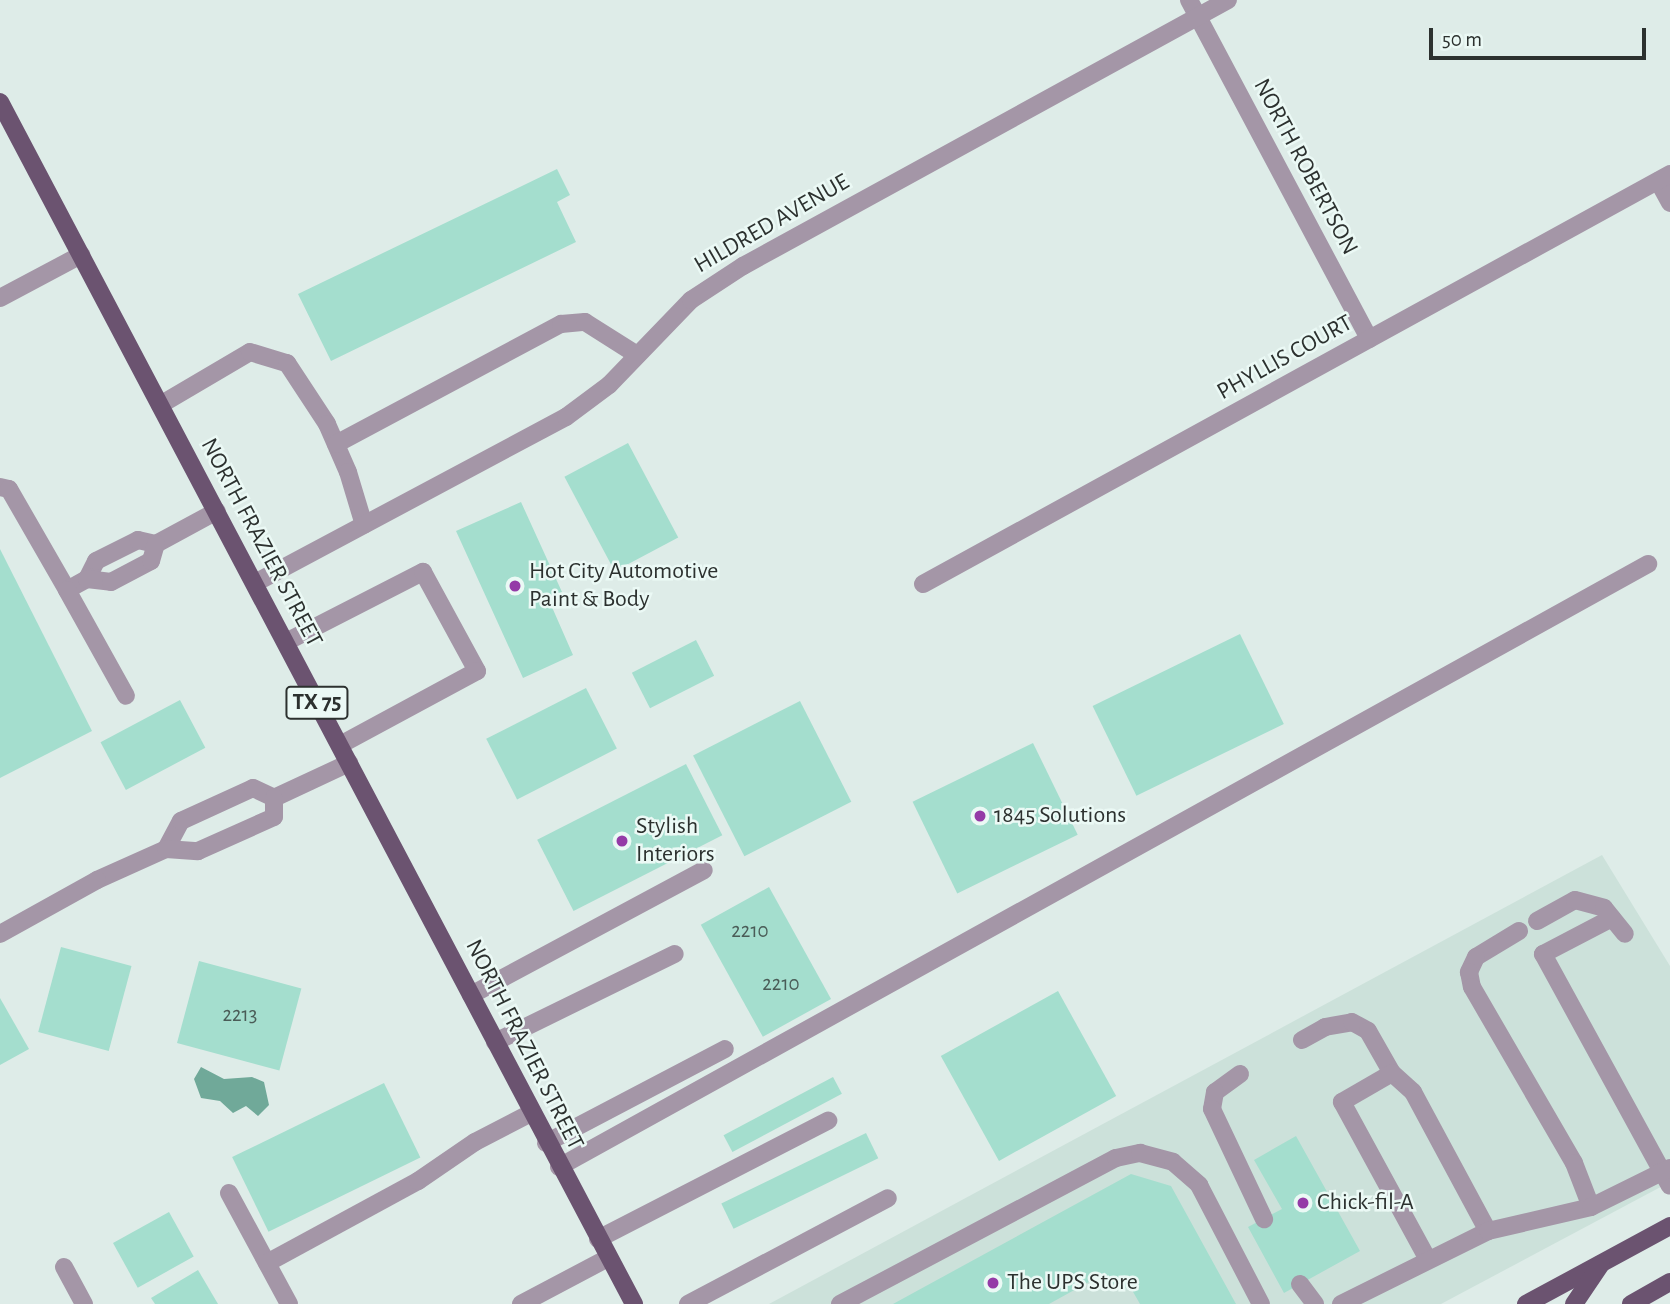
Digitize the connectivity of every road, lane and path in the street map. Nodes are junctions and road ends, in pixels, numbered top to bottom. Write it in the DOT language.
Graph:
graph roads {
  1 [pos="1189,0"];
  2 [pos="1228,0"];
  3 [pos="1198,17"];
  4 [pos="0,102"];
  5 [pos="1664,178"];
  6 [pos="1670,203"];
  7 [pos="81,255"];
  8 [pos="0,298"];
  9 [pos="1369,340"];
  10 [pos="637,355"];
  11 [pos="160,405"];
  12 [pos="336,444"];
  13 [pos="0,487"];
  14 [pos="217,511"];
  15 [pos="364,525"];
  16 [pos="156,544"];
  17 [pos="1648,565"];
  18 [pos="87,579"];
  19 [pos="255,583"];
  20 [pos="923,584"];
  21 [pos="68,590"];
  22 [pos="286,642"];
  23 [pos="126,696"];
  24 [pos="340,745"];
  25 [pos="349,763"];
  26 [pos="274,798"];
  27 [pos="166,849"];
  28 [pos="704,870"];
  29 [pos="1612,918"];
  30 [pos="1537,921"];
  31 [pos="1518,931"];
  32 [pos="0,934"];
  33 [pos="1625,934"];
  34 [pos="675,954"];
  35 [pos="471,995"];
  36 [pos="1302,1040"];
  37 [pos="495,1042"];
  38 [pos="725,1049"];
  39 [pos="1392,1073"];
  40 [pos="1240,1074"];
  41 [pos="531,1113"];
  42 [pos="828,1121"];
  43 [pos="547,1143"];
  44 [pos="559,1167"];
  45 [pos="1667,1175"];
  46 [pos="229,1193"];
  47 [pos="887,1198"];
  48 [pos="1591,1207"];
  49 [pos="1264,1219"];
  50 [pos="1670,1226"];
  51 [pos="1488,1231"];
  52 [pos="598,1239"];
  53 [pos="608,1258"];
  54 [pos="1427,1258"];
  55 [pos="267,1263"];
  56 [pos="1601,1264"];
  57 [pos="64,1267"];
  58 [pos="1670,1282"];
  59 [pos="1300,1284"];
  60 [pos="1380,1296"];
  61 [pos="84,1304"];
  62 [pos="289,1304"];
  63 [pos="521,1304"];
  64 [pos="634,1304"];
  65 [pos="688,1304"];
  66 [pos="840,1304"];
  67 [pos="1261,1304"];
  68 [pos="1315,1304"];
  69 [pos="1340,1304"];
  70 [pos="1526,1304"];
  71 [pos="1574,1304"];
  72 [pos="1630,1304"];
  1 -- 3 [label="street, NORTH ROBERTSON"];
  2 -- 3 [label="street, HILDRED AVENUE"];
  3 -- 9 [label="street, NORTH ROBERTSON"];
  3 -- 10 [label="street, HILDRED AVENUE"];
  4 -- 7 [label="main road, NORTH FRAZIER STREET / TX 75"];
  5 -- 6 [label="street"];
  5 -- 9 [label="street, PHYLLIS COURT"];
  7 -- 8 [label="street"];
  7 -- 11 [label="main road, NORTH FRAZIER STREET / TX 75"];
  9 -- 20 [label="street, PHYLLIS COURT"];
  10 -- 12 [label="street"];
  10 -- 15 [label="street, HILDRED AVENUE"];
  11 -- 12 [label="street"];
  11 -- 14 [label="main road, NORTH FRAZIER STREET / TX 75"];
  12 -- 15 [label="street"];
  13 -- 21 [label="street"];
  14 -- 16 [label="street"];
  14 -- 19 [label="main road, NORTH FRAZIER STREET / TX 75"];
  15 -- 19 [label="street, HILDRED AVENUE"];
  16 -- 18 [label="street"];
  16 -- 18 [label="street"];
  17 -- 44 [label="street"];
  18 -- 21 [label="street"];
  19 -- 22 [label="main road, NORTH FRAZIER STREET / TX 75"];
  21 -- 23 [label="street"];
  22 -- 24 [label="main road, NORTH FRAZIER STREET / TX 75"];
  22 -- 24 [label="street"];
  24 -- 25 [label="main road, NORTH FRAZIER STREET / TX 75"];
  25 -- 26 [label="street"];
  25 -- 35 [label="main road, NORTH FRAZIER STREET / TX 75"];
  26 -- 27 [label="street"];
  26 -- 27 [label="street"];
  27 -- 32 [label="street"];
  28 -- 35 [label="street"];
  29 -- 30 [label="street"];
  29 -- 33 [label="street"];
  29 -- 45 [label="street"];
  31 -- 48 [label="street"];
  34 -- 37 [label="street"];
  35 -- 37 [label="main road, NORTH FRAZIER STREET / TX 75"];
  36 -- 39 [label="street"];
  37 -- 41 [label="main road, NORTH FRAZIER STREET / TX 75"];
  38 -- 43 [label="street"];
  39 -- 51 [label="street"];
  39 -- 54 [label="street"];
  40 -- 49 [label="street"];
  41 -- 43 [label="main road, NORTH FRAZIER STREET / TX 75"];
  41 -- 55 [label="street"];
  42 -- 52 [label="street"];
  43 -- 44 [label="main road, NORTH FRAZIER STREET / TX 75"];
  44 -- 52 [label="main road, NORTH FRAZIER STREET / TX 75"];
  45 -- 48 [label="street"];
  46 -- 55 [label="street"];
  47 -- 65 [label="street"];
  48 -- 51 [label="street"];
  50 -- 56 [label="main road"];
  51 -- 54 [label="street"];
  52 -- 53 [label="main road, NORTH FRAZIER STREET / TX 75"];
  53 -- 63 [label="street"];
  53 -- 64 [label="main road, NORTH FRAZIER STREET / TX 75"];
  54 -- 60 [label="street"];
  55 -- 62 [label="street"];
  56 -- 70 [label="main road"];
  56 -- 71 [label="main road"];
  57 -- 61 [label="street"];
  58 -- 72 [label="main road"];
  59 -- 68 [label="street"];
  60 -- 69 [label="street"];
  66 -- 67 [label="street"];
}
